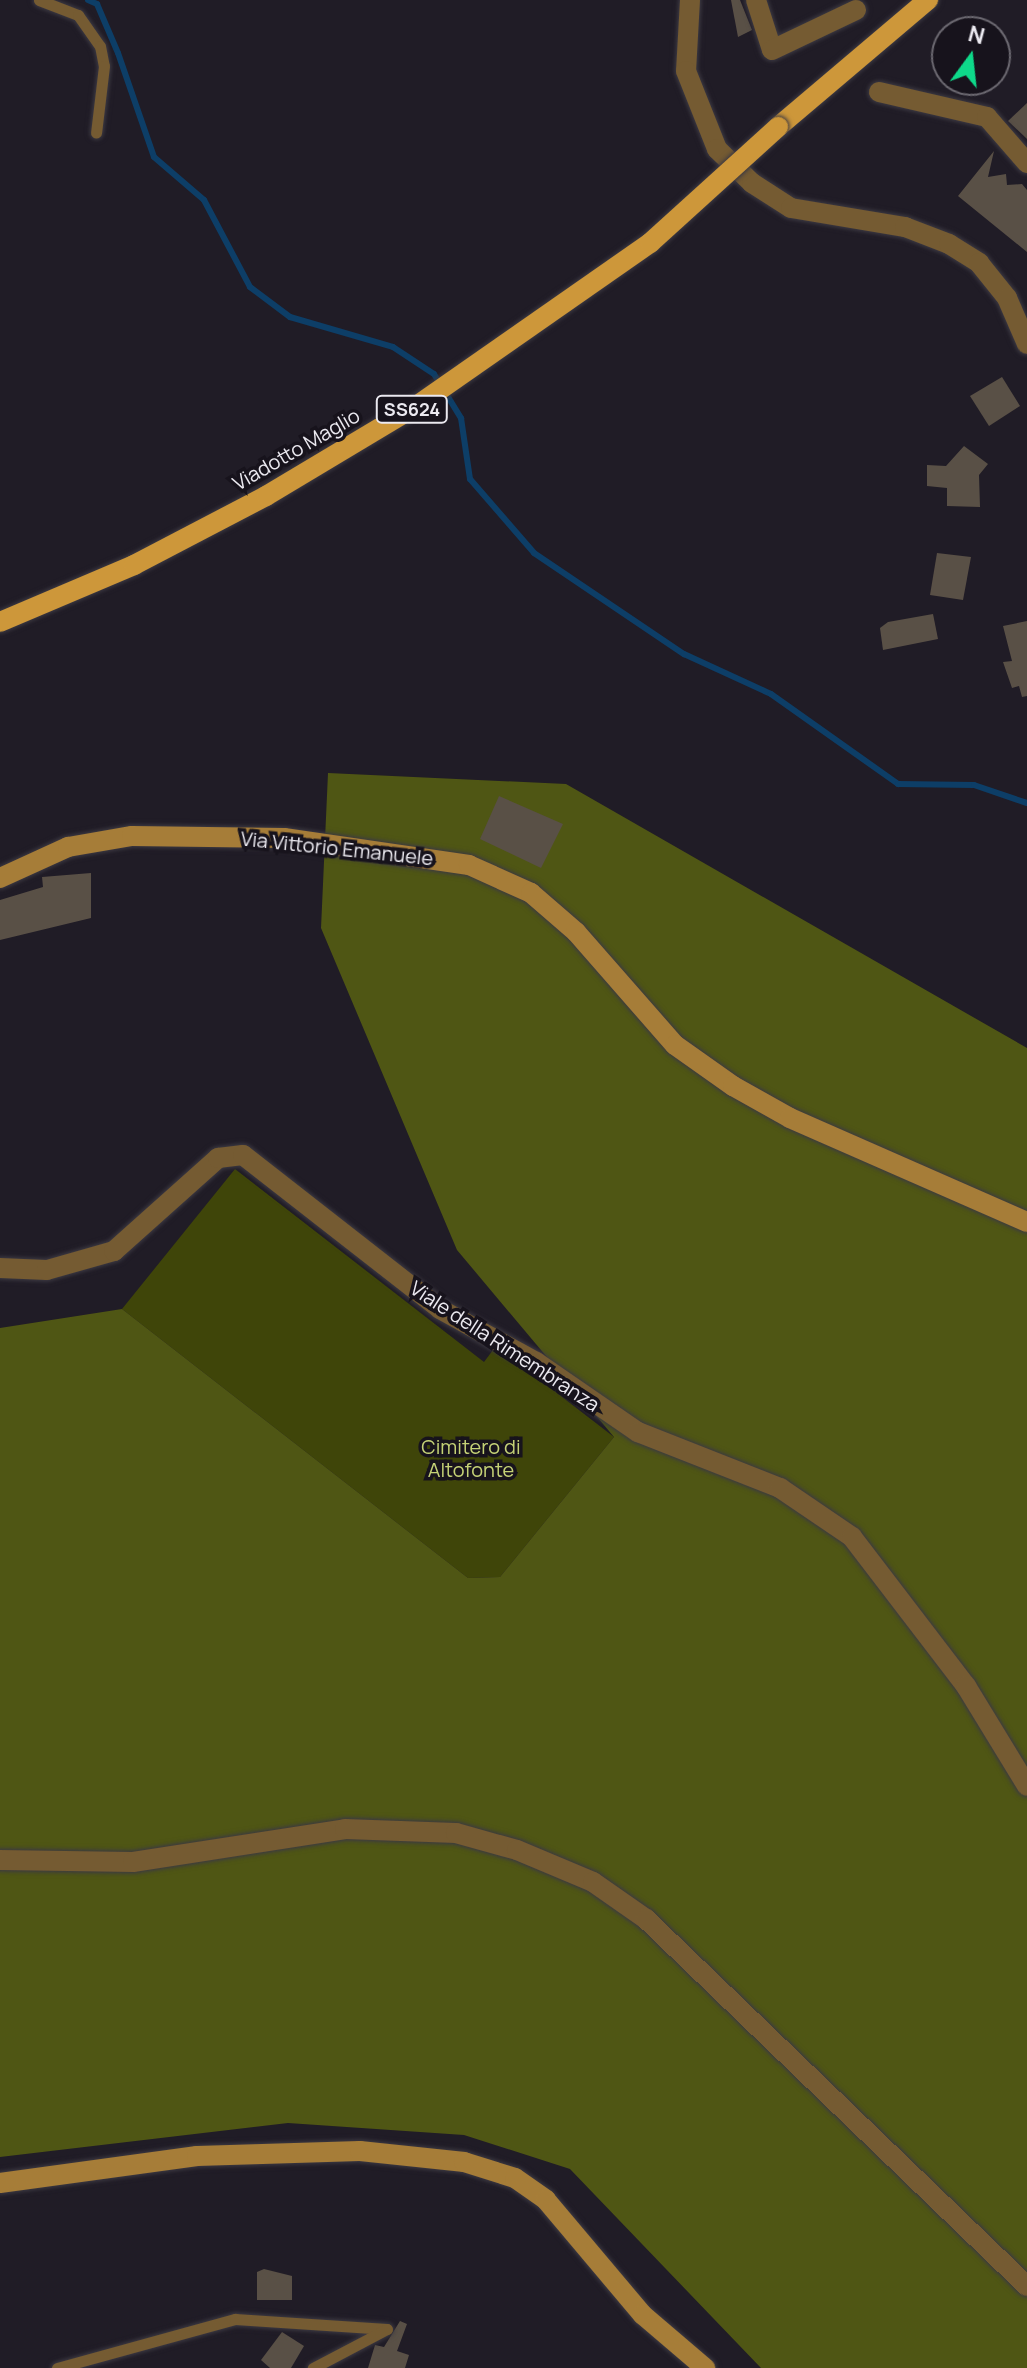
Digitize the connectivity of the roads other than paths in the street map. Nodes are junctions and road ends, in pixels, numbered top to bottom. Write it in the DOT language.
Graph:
graph roads {
  1 [pos="39,0"];
  2 [pos="690,0"];
  3 [pos="756,0"];
  4 [pos="928,0"];
  5 [pos="856,10"];
  6 [pos="879,92"];
  7 [pos="96,133"];
  8 [pos="1024,154"];
  9 [pos="1027,344"];
  10 [pos="0,622"];
  11 [pos="0,878"];
  12 [pos="1027,1222"];
  13 [pos="0,1268"];
  14 [pos="1027,1786"];
  15 [pos="0,1860"];
  16 [pos="0,2183"];
  17 [pos="1027,2286"];
  18 [pos="57,2368"];
  19 [pos="313,2368"];
  20 [pos="705,2368"];
  1 -- 7 [label="lane"];
  2 -- 9 [label="street"];
  3 -- 5 [label="street"];
  4 -- 10 [label="main road, Viadotto Maglio / SS624, bridge"];
  6 -- 8 [label="street"];
  11 -- 12 [label="main road, Via Vittorio Emanuele"];
  13 -- 14 [label="street, Viale della Rimembranza"];
  15 -- 17 [label="street"];
  16 -- 20 [label="main road"];
  18 -- 19 [label="lane"];
}
